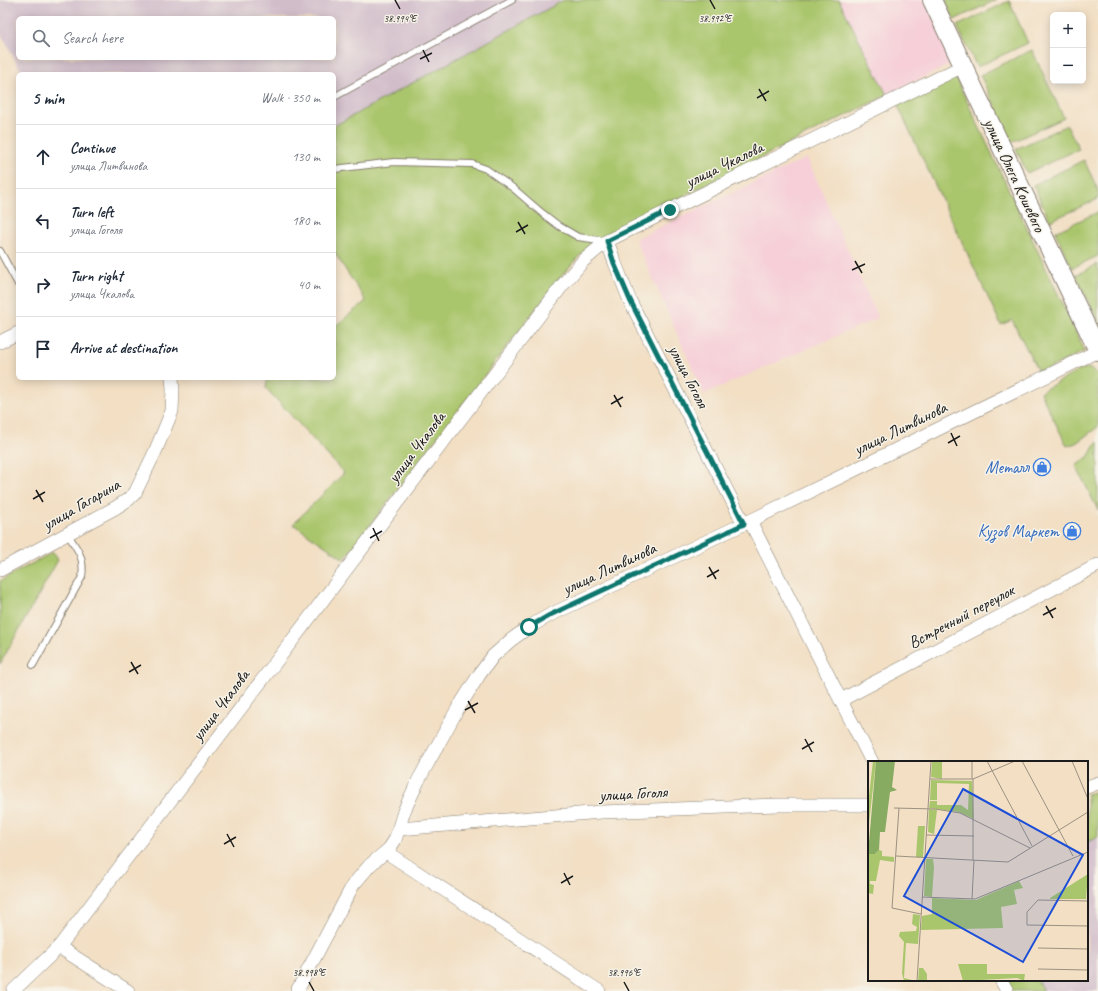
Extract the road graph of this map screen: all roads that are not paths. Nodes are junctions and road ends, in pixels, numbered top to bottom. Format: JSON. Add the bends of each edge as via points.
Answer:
{"nodes":[{"id":1,"x":512,"y":0,"type":"edge"},
{"id":2,"x":932,"y":0,"type":"edge"},
{"id":3,"x":963,"y":66,"type":"junction"},
{"id":4,"x":336,"y":95,"type":"edge"},
{"id":5,"x":336,"y":169,"type":"edge"},
{"id":6,"x":607,"y":241,"type":"junction"},
{"id":7,"x":0,"y":251,"type":"edge"},
{"id":8,"x":16,"y":280,"type":"edge"},
{"id":9,"x":16,"y":334,"type":"edge"},
{"id":10,"x":0,"y":342,"type":"edge"},
{"id":11,"x":1098,"y":351,"type":"edge"},
{"id":12,"x":172,"y":380,"type":"edge"},
{"id":13,"x":747,"y":523,"type":"junction"},
{"id":14,"x":67,"y":533,"type":"junction"},
{"id":15,"x":1098,"y":564,"type":"edge"},
{"id":16,"x":0,"y":570,"type":"edge"},
{"id":17,"x":33,"y":665,"type":"dead end"},
{"id":18,"x":841,"y":700,"type":"junction"},
{"id":19,"x":872,"y":761,"type":"edge"},
{"id":20,"x":1098,"y":783,"type":"edge"},
{"id":21,"x":1088,"y":787,"type":"edge"},
{"id":22,"x":868,"y":805,"type":"edge"},
{"id":23,"x":398,"y":829,"type":"junction"},
{"id":24,"x":386,"y":852,"type":"junction"},
{"id":25,"x":58,"y":947,"type":"junction"},
{"id":26,"x":1001,"y":981,"type":"edge"},
{"id":27,"x":13,"y":991,"type":"edge"},
{"id":28,"x":128,"y":991,"type":"edge"},
{"id":29,"x":297,"y":991,"type":"edge"},
{"id":30,"x":600,"y":991,"type":"edge"},
{"id":31,"x":1007,"y":991,"type":"edge"}],
"edges":[{"from":1,"to":4,"type":"lane"},
{"from":2,"to":3,"type":"main road","name":"улица Олега Кошевого"},
{"from":3,"to":6,"type":"street","name":"улица Чкалова"},
{"from":3,"to":11,"type":"main road","name":"улица Олега Кошевого"},
{"from":5,"to":6,"type":"lane","via":[[394,162],[472,164],[486,169],[542,213],[578,237]]},
{"from":6,"to":13,"type":"street","name":"улица Гоголя","via":[[630,300]]},
{"from":6,"to":25,"type":"street","name":"улица Чкалова","via":[[584,260],[560,287]]},
{"from":7,"to":8,"type":"lane"},
{"from":9,"to":10,"type":"street"},
{"from":11,"to":13,"type":"street","name":"улица Литвинова"},
{"from":12,"to":14,"type":"street","name":"улица Гагарина","via":[[172,411],[135,493],[115,508]]},
{"from":13,"to":18,"type":"street","name":"улица Гоголя"},
{"from":13,"to":23,"type":"street","name":"улица Литвинова","via":[[550,615],[499,650],[468,693],[442,736],[418,781]]},
{"from":14,"to":16,"type":"street","name":"улица Гагарина"},
{"from":14,"to":17,"type":"lane","via":[[82,558],[82,577]]},
{"from":15,"to":18,"type":"street","name":"Встречный переулок"},
{"from":18,"to":19,"type":"street","name":"улица Гоголя"},
{"from":20,"to":21,"type":"street"},
{"from":22,"to":23,"type":"street","name":"улица Гоголя","via":[[778,805],[602,812]]},
{"from":23,"to":24,"type":"street","name":"улица Литвинова","via":[[395,840]]},
{"from":24,"to":29,"type":"street","name":"улица Литвинова","via":[[370,865],[353,886]]},
{"from":24,"to":30,"type":"street"},
{"from":25,"to":27,"type":"street","name":"улица Чкалова"},
{"from":25,"to":28,"type":"street"},
{"from":26,"to":31,"type":"street"}]}
